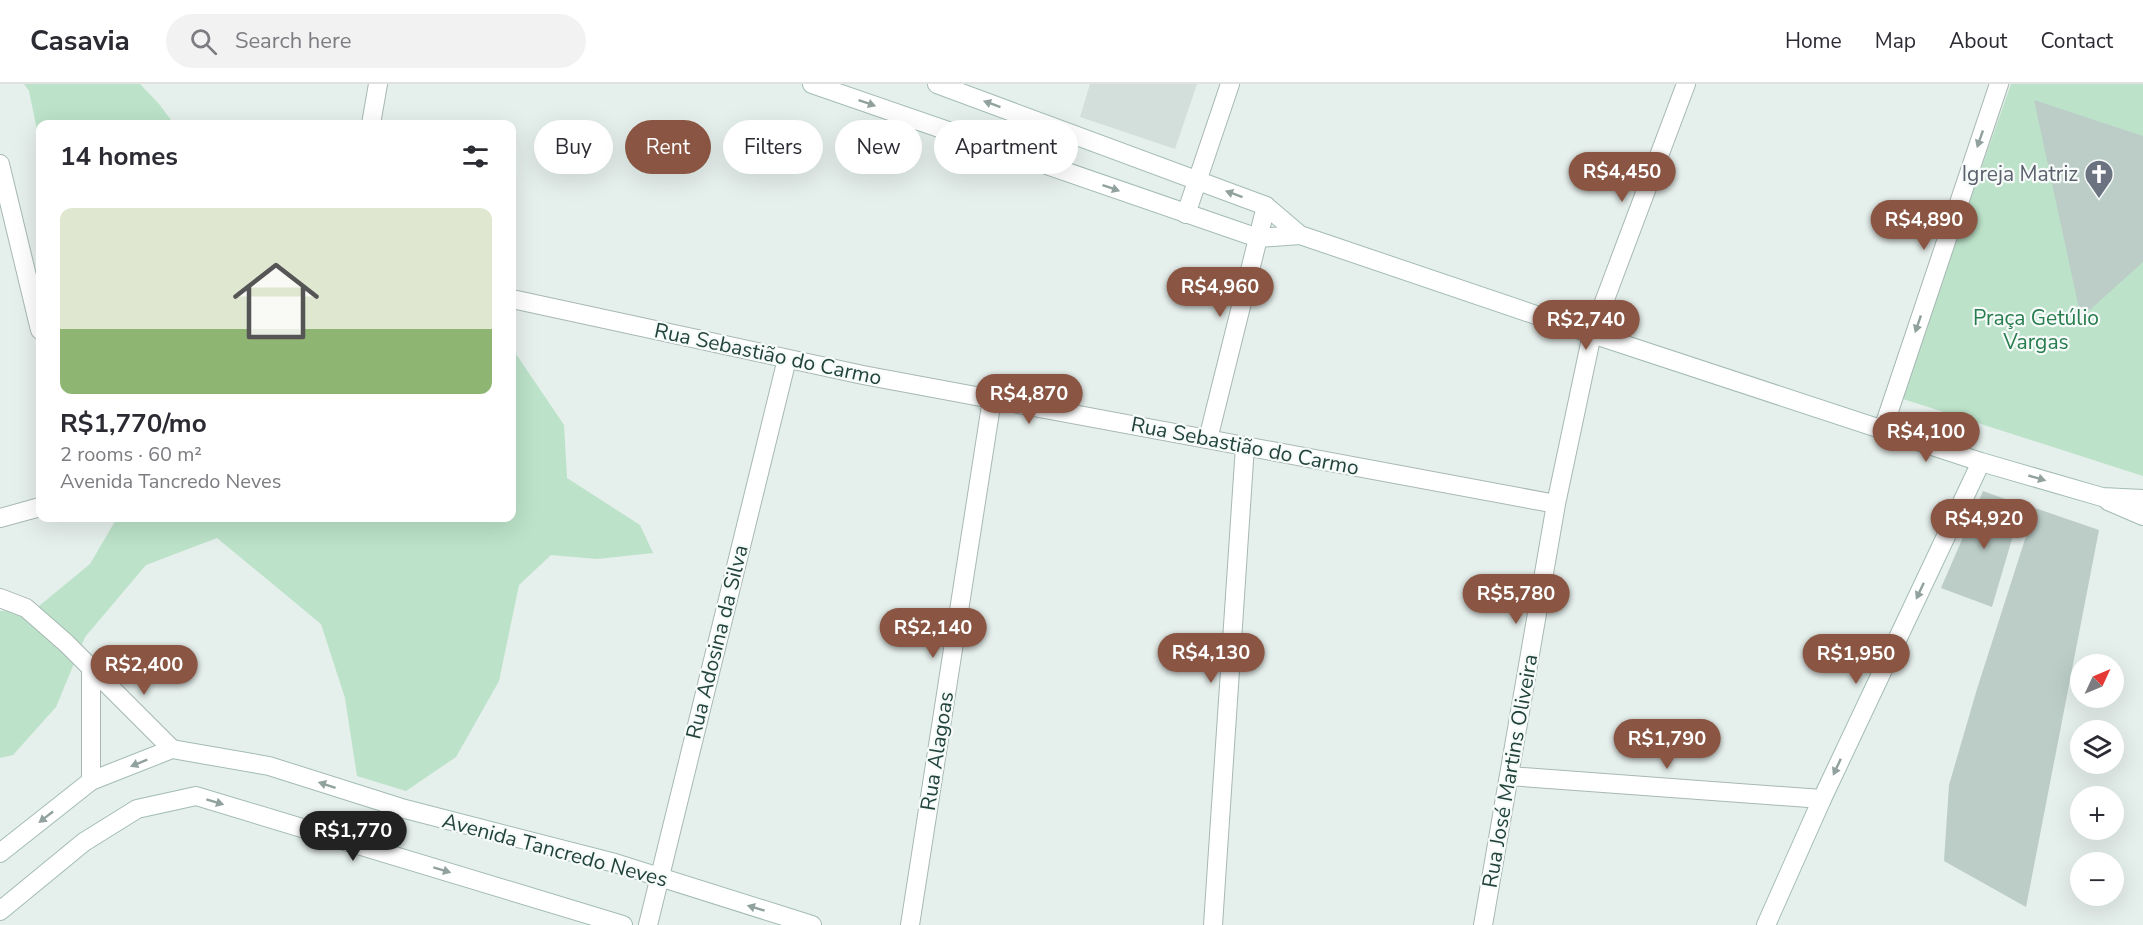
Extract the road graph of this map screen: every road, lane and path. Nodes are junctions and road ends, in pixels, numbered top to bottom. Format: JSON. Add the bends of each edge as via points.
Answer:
{"nodes":[{"id":1,"x":378,"y":84,"type":"edge"},
{"id":2,"x":812,"y":84,"type":"edge"},
{"id":3,"x":938,"y":84,"type":"edge"},
{"id":4,"x":1230,"y":84,"type":"edge"},
{"id":5,"x":1686,"y":84,"type":"edge"},
{"id":6,"x":1999,"y":84,"type":"edge"},
{"id":7,"x":372,"y":120,"type":"edge"},
{"id":8,"x":0,"y":164,"type":"edge"},
{"id":9,"x":1197,"y":180,"type":"junction"},
{"id":10,"x":1266,"y":206,"type":"junction"},
{"id":11,"x":1186,"y":214,"type":"junction"},
{"id":12,"x":1300,"y":235,"type":"junction"},
{"id":13,"x":1258,"y":238,"type":"junction"},
{"id":14,"x":516,"y":300,"type":"edge"},
{"id":15,"x":36,"y":313,"type":"edge"},
{"id":16,"x":1592,"y":334,"type":"junction"},
{"id":17,"x":787,"y":359,"type":"junction"},
{"id":18,"x":992,"y":399,"type":"junction"},
{"id":19,"x":1883,"y":429,"type":"junction"},
{"id":20,"x":1208,"y":439,"type":"junction"},
{"id":21,"x":1245,"y":446,"type":"junction"},
{"id":22,"x":1981,"y":462,"type":"junction"},
{"id":23,"x":2102,"y":497,"type":"junction"},
{"id":24,"x":2143,"y":499,"type":"edge"},
{"id":25,"x":1556,"y":504,"type":"junction"},
{"id":26,"x":36,"y":508,"type":"edge"},
{"id":27,"x":2143,"y":516,"type":"edge"},
{"id":28,"x":0,"y":519,"type":"edge"},
{"id":29,"x":0,"y":598,"type":"edge"},
{"id":30,"x":91,"y":668,"type":"junction"},
{"id":31,"x":172,"y":749,"type":"junction"},
{"id":32,"x":1509,"y":776,"type":"junction"},
{"id":33,"x":91,"y":781,"type":"junction"},
{"id":34,"x":1822,"y":799,"type":"junction"},
{"id":35,"x":0,"y":853,"type":"edge"},
{"id":36,"x":658,"y":878,"type":"junction"},
{"id":37,"x":0,"y":911,"type":"edge"},
{"id":38,"x":623,"y":925,"type":"edge"},
{"id":39,"x":648,"y":925,"type":"edge"},
{"id":40,"x":812,"y":925,"type":"edge"},
{"id":41,"x":910,"y":925,"type":"edge"},
{"id":42,"x":1213,"y":925,"type":"edge"},
{"id":43,"x":1483,"y":925,"type":"edge"},
{"id":44,"x":1766,"y":925,"type":"edge"}],
"edges":[{"from":1,"to":7,"type":"street"},
{"from":2,"to":11,"type":"street","one_way":true},
{"from":9,"to":3,"type":"street","one_way":true},
{"from":4,"to":9,"type":"street"},
{"from":5,"to":16,"type":"street","name":"Rua José Martins Oliveira"},
{"from":6,"to":19,"type":"street","one_way":true},
{"from":8,"to":15,"type":"street"},
{"from":10,"to":9,"type":"street","one_way":true},
{"from":9,"to":11,"type":"street"},
{"from":10,"to":12,"type":"street"},
{"from":10,"to":13,"type":"street"},
{"from":11,"to":13,"type":"street"},
{"from":12,"to":13,"type":"street"},
{"from":12,"to":16,"type":"street"},
{"from":13,"to":20,"type":"street"},
{"from":14,"to":17,"type":"street","name":"Rua Sebastião do Carmo"},
{"from":16,"to":19,"type":"street"},
{"from":16,"to":25,"type":"street","name":"Rua José Martins Oliveira"},
{"from":17,"to":18,"type":"street","name":"Rua Sebastião do Carmo"},
{"from":17,"to":36,"type":"street","name":"Rua Adosina da Silva"},
{"from":18,"to":20,"type":"street","name":"Rua Sebastião do Carmo"},
{"from":18,"to":41,"type":"street","name":"Rua Alagoas"},
{"from":19,"to":22,"type":"street"},
{"from":20,"to":21,"type":"street","name":"Rua Sebastião do Carmo"},
{"from":21,"to":25,"type":"street","name":"Rua Sebastião do Carmo"},
{"from":21,"to":42,"type":"street"},
{"from":22,"to":23,"type":"street","one_way":true},
{"from":22,"to":34,"type":"street","one_way":true},
{"from":23,"to":24,"type":"street"},
{"from":23,"to":27,"type":"street"},
{"from":25,"to":32,"type":"street","name":"Rua José Martins Oliveira"},
{"from":26,"to":28,"type":"street"},
{"from":29,"to":30,"type":"street","via":[[26,608]]},
{"from":30,"to":31,"type":"street"},
{"from":30,"to":33,"type":"street"},
{"from":31,"to":33,"type":"street","one_way":true},
{"from":36,"to":31,"type":"street","name":"Avenida Tancredo Neves","one_way":true,"via":[[615,863],[405,809],[269,766]]},
{"from":32,"to":34,"type":"street"},
{"from":32,"to":43,"type":"street","name":"Rua José Martins Oliveira"},
{"from":33,"to":35,"type":"street","one_way":true},
{"from":34,"to":44,"type":"street"},
{"from":36,"to":39,"type":"street","name":"Rua Adosina da Silva"},
{"from":40,"to":36,"type":"street","name":"Avenida Tancredo Neves","one_way":true},
{"from":37,"to":38,"type":"street","one_way":true,"via":[[84,842],[137,809],[196,796]]}]}
